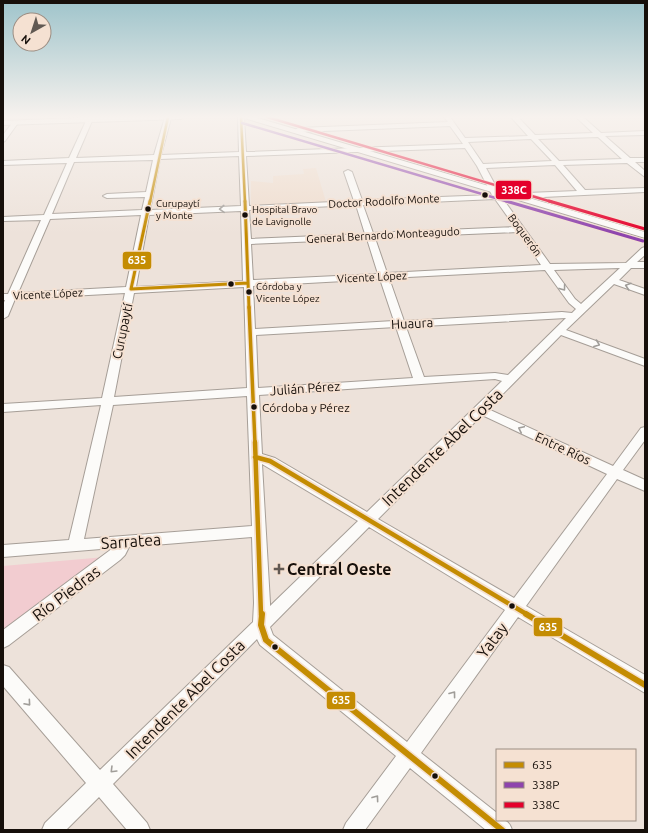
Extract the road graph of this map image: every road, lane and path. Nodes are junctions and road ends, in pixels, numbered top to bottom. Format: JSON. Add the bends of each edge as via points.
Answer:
{"nodes":[{"id":1,"x":73,"y":156,"type":"edge"},
{"id":2,"x":189,"y":156,"type":"edge"},
{"id":3,"x":242,"y":156,"type":"edge"},
{"id":4,"x":373,"y":156,"type":"edge"},
{"id":5,"x":384,"y":156,"type":"edge"},
{"id":6,"x":474,"y":156,"type":"edge"},
{"id":7,"x":550,"y":156,"type":"edge"},
{"id":8,"x":623,"y":156,"type":"edge"},
{"id":9,"x":157,"y":157,"type":"junction"},
{"id":10,"x":71,"y":160,"type":"junction"},
{"id":11,"x":628,"y":160,"type":"junction"},
{"id":12,"x":645,"y":160,"type":"edge"},
{"id":13,"x":3,"y":163,"type":"edge"},
{"id":14,"x":558,"y":164,"type":"junction"},
{"id":15,"x":481,"y":166,"type":"junction"},
{"id":16,"x":348,"y":172,"type":"dead end"},
{"id":17,"x":645,"y":175,"type":"edge"},
{"id":18,"x":116,"y":189,"type":"dead end"},
{"id":19,"x":645,"y":190,"type":"edge"},
{"id":20,"x":151,"y":191,"type":"junction"},
{"id":21,"x":495,"y":191,"type":"junction"},
{"id":22,"x":583,"y":193,"type":"junction"},
{"id":23,"x":523,"y":195,"type":"junction"},
{"id":24,"x":107,"y":196,"type":"dead end"},
{"id":25,"x":511,"y":196,"type":"junction"},
{"id":26,"x":359,"y":203,"type":"junction"},
{"id":27,"x":244,"y":208,"type":"junction"},
{"id":28,"x":147,"y":213,"type":"junction"},
{"id":29,"x":47,"y":217,"type":"junction"},
{"id":30,"x":3,"y":219,"type":"edge"},
{"id":31,"x":520,"y":228,"type":"junction"},
{"id":32,"x":645,"y":230,"type":"edge"},
{"id":33,"x":645,"y":235,"type":"edge"},
{"id":34,"x":371,"y":236,"type":"junction"},
{"id":35,"x":246,"y":242,"type":"junction"},
{"id":36,"x":645,"y":250,"type":"edge"},
{"id":37,"x":645,"y":264,"type":"edge"},
{"id":38,"x":629,"y":265,"type":"junction"},
{"id":39,"x":547,"y":266,"type":"junction"},
{"id":40,"x":384,"y":276,"type":"junction"},
{"id":41,"x":611,"y":280,"type":"junction"},
{"id":42,"x":248,"y":283,"type":"junction"},
{"id":43,"x":131,"y":289,"type":"junction"},
{"id":44,"x":645,"y":292,"type":"edge"},
{"id":45,"x":7,"y":296,"type":"edge"},
{"id":46,"x":578,"y":313,"type":"junction"},
{"id":47,"x":3,"y":316,"type":"edge"},
{"id":48,"x":399,"y":324,"type":"junction"},
{"id":49,"x":560,"y":331,"type":"junction"},
{"id":50,"x":250,"y":332,"type":"junction"},
{"id":51,"x":645,"y":363,"type":"edge"},
{"id":52,"x":511,"y":379,"type":"junction"},
{"id":53,"x":420,"y":381,"type":"junction"},
{"id":54,"x":252,"y":392,"type":"junction"},
{"id":55,"x":107,"y":401,"type":"junction"},
{"id":56,"x":3,"y":408,"type":"edge"},
{"id":57,"x":480,"y":410,"type":"junction"},
{"id":58,"x":645,"y":431,"type":"edge"},
{"id":59,"x":255,"y":457,"type":"junction"},
{"id":60,"x":616,"y":473,"type":"junction"},
{"id":61,"x":645,"y":486,"type":"edge"},
{"id":62,"x":367,"y":520,"type":"junction"},
{"id":63,"x":258,"y":531,"type":"junction"},
{"id":64,"x":123,"y":542,"type":"junction"},
{"id":65,"x":75,"y":545,"type":"junction"},
{"id":66,"x":3,"y":551,"type":"edge"},
{"id":67,"x":516,"y":609,"type":"junction"},
{"id":68,"x":261,"y":625,"type":"junction"},
{"id":69,"x":3,"y":640,"type":"edge"},
{"id":70,"x":3,"y":673,"type":"edge"},
{"id":71,"x":645,"y":685,"type":"edge"},
{"id":72,"x":408,"y":754,"type":"junction"},
{"id":73,"x":99,"y":784,"type":"junction"},
{"id":74,"x":52,"y":830,"type":"edge"},
{"id":75,"x":140,"y":830,"type":"edge"},
{"id":76,"x":353,"y":830,"type":"edge"},
{"id":77,"x":502,"y":830,"type":"edge"}],
"edges":[{"from":1,"to":10,"type":"street"},
{"from":2,"to":9,"type":"street"},
{"from":3,"to":27,"type":"street"},
{"from":4,"to":21,"type":"main road"},
{"from":5,"to":21,"type":"main road"},
{"from":6,"to":15,"type":"street","name":"Boquerón"},
{"from":7,"to":14,"type":"street"},
{"from":8,"to":11,"type":"street"},
{"from":9,"to":10,"type":"street"},
{"from":9,"to":20,"type":"street","name":"Curupaytí"},
{"from":10,"to":13,"type":"street"},
{"from":10,"to":29,"type":"street"},
{"from":11,"to":12,"type":"street"},
{"from":11,"to":14,"type":"street"},
{"from":11,"to":17,"type":"street"},
{"from":14,"to":15,"type":"street"},
{"from":14,"to":22,"type":"street"},
{"from":15,"to":21,"type":"street","name":"Boquerón"},
{"from":16,"to":26,"type":"street"},
{"from":18,"to":20,"type":"street"},
{"from":19,"to":22,"type":"street"},
{"from":20,"to":24,"type":"street"},
{"from":20,"to":28,"type":"street","name":"Curupaytí"},
{"from":21,"to":23,"type":"main road"},
{"from":21,"to":25,"type":"main road"},
{"from":21,"to":26,"type":"street","name":"Doctor Rodolfo Monte"},
{"from":21,"to":31,"type":"street","name":"Boquerón"},
{"from":22,"to":23,"type":"street"},
{"from":23,"to":25,"type":"street"},
{"from":23,"to":32,"type":"main road"},
{"from":25,"to":33,"type":"main road"},
{"from":26,"to":27,"type":"street","name":"Doctor Rodolfo Monte"},
{"from":26,"to":34,"type":"street"},
{"from":27,"to":28,"type":"street","name":"Doctor Rodolfo Monte","one_way":true},
{"from":27,"to":35,"type":"street"},
{"from":28,"to":29,"type":"street","name":"Doctor Rodolfo Monte"},
{"from":28,"to":43,"type":"street","name":"Curupaytí"},
{"from":29,"to":30,"type":"street","name":"Doctor Rodolfo Monte"},
{"from":29,"to":45,"type":"street"},
{"from":31,"to":34,"type":"street","name":"General Bernardo Monteagudo"},
{"from":31,"to":39,"type":"street","name":"Boquerón"},
{"from":34,"to":35,"type":"street","name":"General Bernardo Monteagudo"},
{"from":34,"to":40,"type":"street"},
{"from":35,"to":42,"type":"street"},
{"from":36,"to":38,"type":"street","name":"Intendente Abel Costa"},
{"from":37,"to":38,"type":"street","name":"Vicente López"},
{"from":38,"to":39,"type":"street","name":"Vicente López"},
{"from":38,"to":41,"type":"street","name":"Intendente Abel Costa"},
{"from":39,"to":40,"type":"street","name":"Vicente López"},
{"from":39,"to":46,"type":"street","name":"Boquerón","one_way":true},
{"from":40,"to":42,"type":"street","name":"Vicente López"},
{"from":40,"to":48,"type":"street"},
{"from":44,"to":41,"type":"street","one_way":true},
{"from":41,"to":46,"type":"street","name":"Intendente Abel Costa"},
{"from":42,"to":43,"type":"street","name":"Vicente López"},
{"from":42,"to":50,"type":"street"},
{"from":43,"to":45,"type":"street","name":"Vicente López"},
{"from":43,"to":55,"type":"street","name":"Curupaytí"},
{"from":45,"to":47,"type":"street"},
{"from":46,"to":48,"type":"street","name":"Huaura"},
{"from":46,"to":49,"type":"street","name":"Intendente Abel Costa"},
{"from":48,"to":50,"type":"street","name":"Huaura"},
{"from":48,"to":53,"type":"street"},
{"from":49,"to":51,"type":"street","one_way":true},
{"from":49,"to":52,"type":"street","name":"Intendente Abel Costa"},
{"from":50,"to":54,"type":"street"},
{"from":52,"to":53,"type":"street","name":"Julián Pérez","via":[[495,376]]},
{"from":52,"to":57,"type":"street","name":"Intendente Abel Costa"},
{"from":53,"to":54,"type":"street","name":"Julián Pérez"},
{"from":54,"to":55,"type":"street","name":"Julián Pérez"},
{"from":54,"to":59,"type":"street"},
{"from":55,"to":56,"type":"street","name":"Julián Pérez"},
{"from":55,"to":65,"type":"street","name":"Curupaytí"},
{"from":60,"to":57,"type":"street","name":"Entre Ríos","one_way":true},
{"from":57,"to":62,"type":"street","name":"Intendente Abel Costa"},
{"from":58,"to":60,"type":"street","name":"Yatay"},
{"from":59,"to":62,"type":"street","via":[[270,461]]},
{"from":59,"to":63,"type":"street"},
{"from":60,"to":61,"type":"street","name":"Entre Ríos"},
{"from":60,"to":67,"type":"street","name":"Yatay"},
{"from":62,"to":67,"type":"street"},
{"from":62,"to":68,"type":"street","name":"Intendente Abel Costa"},
{"from":63,"to":64,"type":"street","name":"Sarratea"},
{"from":63,"to":68,"type":"street"},
{"from":64,"to":65,"type":"street","name":"Sarratea"},
{"from":64,"to":69,"type":"street","name":"Río Piedras","via":[[115,556]]},
{"from":65,"to":66,"type":"street","name":"Sarratea"},
{"from":67,"to":71,"type":"street"},
{"from":72,"to":67,"type":"street","name":"Yatay","one_way":true},
{"from":68,"to":72,"type":"street","via":[[266,640]]},
{"from":68,"to":73,"type":"street","name":"Intendente Abel Costa","one_way":true},
{"from":70,"to":73,"type":"street","one_way":true},
{"from":76,"to":72,"type":"street","name":"Yatay","one_way":true},
{"from":72,"to":77,"type":"street"},
{"from":73,"to":74,"type":"street","name":"Intendente Abel Costa"},
{"from":73,"to":75,"type":"street"}]}
